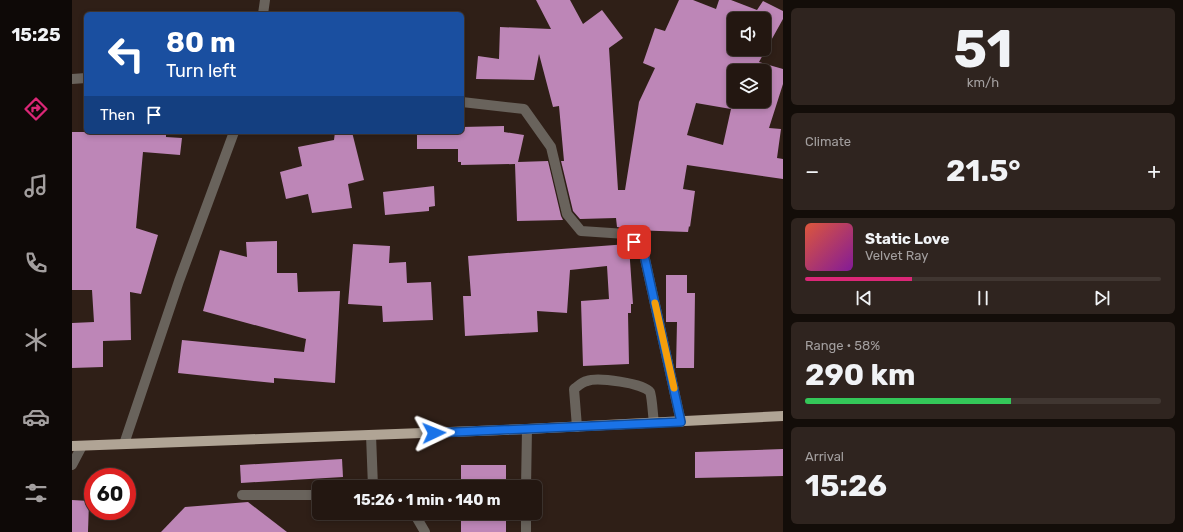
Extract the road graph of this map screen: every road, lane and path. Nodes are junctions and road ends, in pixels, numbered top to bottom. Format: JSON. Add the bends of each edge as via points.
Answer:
{"nodes":[{"id":1,"x":264,"y":0,"type":"edge"},
{"id":2,"x":263,"y":12,"type":"edge"},
{"id":3,"x":84,"y":78,"type":"edge"},
{"id":4,"x":72,"y":79,"type":"edge"},
{"id":5,"x":464,"y":102,"type":"edge"},
{"id":6,"x":233,"y":134,"type":"edge"},
{"id":7,"x":783,"y":416,"type":"edge"},
{"id":8,"x":681,"y":422,"type":"junction"},
{"id":9,"x":654,"y":423,"type":"junction"},
{"id":10,"x":577,"y":426,"type":"junction"},
{"id":11,"x":527,"y":429,"type":"junction"},
{"id":12,"x":371,"y":435,"type":"junction"},
{"id":13,"x":124,"y":444,"type":"junction"},
{"id":14,"x":77,"y":446,"type":"edge"},
{"id":15,"x":72,"y":465,"type":"edge"},
{"id":16,"x":373,"y":480,"type":"edge"},
{"id":17,"x":526,"y":480,"type":"edge"},
{"id":18,"x":242,"y":495,"type":"dead end"},
{"id":19,"x":312,"y":495,"type":"edge"},
{"id":20,"x":418,"y":520,"type":"edge"},
{"id":21,"x":526,"y":520,"type":"edge"},
{"id":22,"x":425,"y":532,"type":"edge"},
{"id":23,"x":526,"y":532,"type":"edge"}],
"edges":[{"from":1,"to":2,"type":"street"},
{"from":3,"to":4,"type":"street"},
{"from":5,"to":8,"type":"street","via":[[524,109],[551,147],[567,214],[581,231],[626,234],[643,250]]},
{"from":6,"to":13,"type":"street","via":[[179,281]]},
{"from":7,"to":8,"type":"main road"},
{"from":8,"to":9,"type":"main road"},
{"from":9,"to":10,"type":"main road"},
{"from":9,"to":10,"type":"street","via":[[650,393],[646,388],[628,383],[588,380],[574,389]]},
{"from":10,"to":11,"type":"main road"},
{"from":11,"to":12,"type":"main road"},
{"from":11,"to":17,"type":"street"},
{"from":12,"to":13,"type":"main road"},
{"from":12,"to":16,"type":"street"},
{"from":13,"to":14,"type":"main road"},
{"from":14,"to":15,"type":"street"},
{"from":18,"to":19,"type":"street"},
{"from":20,"to":22,"type":"street"},
{"from":21,"to":23,"type":"street"}]}
